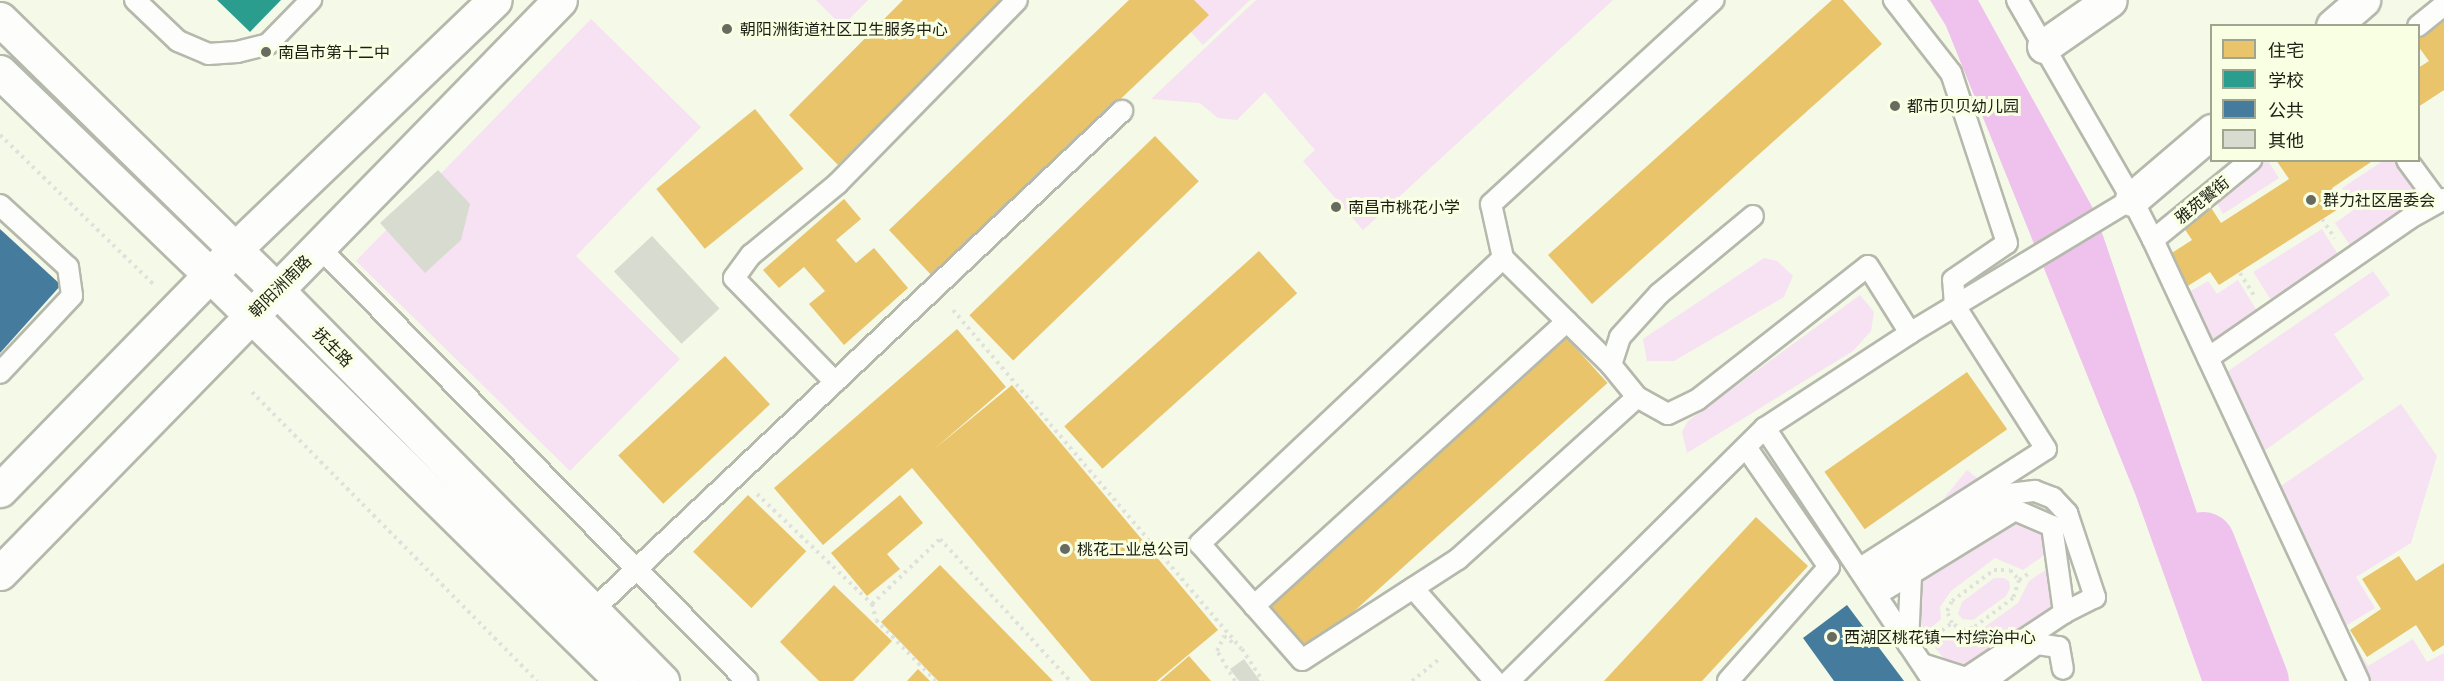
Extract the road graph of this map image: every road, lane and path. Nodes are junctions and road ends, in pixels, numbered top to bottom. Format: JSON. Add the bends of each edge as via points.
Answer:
{"nodes":[{"id":1,"x":135,"y":0,"type":"edge"},
{"id":2,"x":311,"y":0,"type":"edge"},
{"id":3,"x":495,"y":0,"type":"edge"},
{"id":4,"x":560,"y":0,"type":"edge"},
{"id":5,"x":1017,"y":0,"type":"edge"},
{"id":6,"x":1714,"y":0,"type":"edge"},
{"id":7,"x":1894,"y":0,"type":"edge"},
{"id":8,"x":2017,"y":0,"type":"edge"},
{"id":9,"x":2110,"y":0,"type":"edge"},
{"id":10,"x":2362,"y":0,"type":"edge"},
{"id":11,"x":2444,"y":5,"type":"edge"},
{"id":12,"x":0,"y":19,"type":"edge"},
{"id":13,"x":2335,"y":24,"type":"edge"},
{"id":14,"x":2420,"y":24,"type":"edge"},
{"id":15,"x":2044,"y":46,"type":"junction"},
{"id":16,"x":0,"y":72,"type":"edge"},
{"id":17,"x":1122,"y":111,"type":"dead end"},
{"id":18,"x":2210,"y":132,"type":"edge"},
{"id":19,"x":0,"y":135,"type":"edge"},
{"id":20,"x":2249,"y":162,"type":"edge"},
{"id":21,"x":2409,"y":162,"type":"edge"},
{"id":22,"x":2132,"y":199,"type":"junction"},
{"id":23,"x":2441,"y":201,"type":"edge"},
{"id":24,"x":0,"y":205,"type":"edge"},
{"id":25,"x":1753,"y":216,"type":"dead end"},
{"id":26,"x":2152,"y":240,"type":"junction"},
{"id":27,"x":319,"y":247,"type":"junction"},
{"id":28,"x":234,"y":250,"type":"junction"},
{"id":29,"x":1503,"y":258,"type":"junction"},
{"id":30,"x":210,"y":275,"type":"junction"},
{"id":31,"x":935,"y":288,"type":"junction"},
{"id":32,"x":277,"y":290,"type":"junction"},
{"id":33,"x":1963,"y":302,"type":"junction"},
{"id":34,"x":177,"y":308,"type":"junction"},
{"id":35,"x":251,"y":315,"type":"junction"},
{"id":36,"x":1567,"y":321,"type":"junction"},
{"id":37,"x":1910,"y":333,"type":"junction"},
{"id":38,"x":2208,"y":358,"type":"junction"},
{"id":39,"x":1611,"y":365,"type":"junction"},
{"id":40,"x":0,"y":373,"type":"edge"},
{"id":41,"x":835,"y":382,"type":"junction"},
{"id":42,"x":252,"y":392,"type":"dead end"},
{"id":43,"x":1637,"y":397,"type":"junction"},
{"id":44,"x":1765,"y":428,"type":"junction"},
{"id":45,"x":1746,"y":447,"type":"junction"},
{"id":46,"x":737,"y":474,"type":"junction"},
{"id":47,"x":0,"y":489,"type":"edge"},
{"id":48,"x":636,"y":569,"type":"junction"},
{"id":49,"x":0,"y":573,"type":"edge"},
{"id":50,"x":1911,"y":574,"type":"junction"},
{"id":51,"x":1868,"y":583,"type":"junction"},
{"id":52,"x":1413,"y":588,"type":"junction"},
{"id":53,"x":872,"y":604,"type":"junction"},
{"id":54,"x":1254,"y":606,"type":"junction"},
{"id":55,"x":592,"y":611,"type":"junction"},
{"id":56,"x":2064,"y":613,"type":"junction"},
{"id":57,"x":1952,"y":623,"type":"junction"},
{"id":58,"x":1242,"y":649,"type":"junction"},
{"id":59,"x":1915,"y":653,"type":"junction"},
{"id":60,"x":1444,"y":656,"type":"dead end"},
{"id":61,"x":2063,"y":669,"type":"dead end"},
{"id":62,"x":1964,"y":679,"type":"edge"},
{"id":63,"x":1987,"y":679,"type":"edge"},
{"id":64,"x":537,"y":681,"type":"edge"},
{"id":65,"x":621,"y":681,"type":"edge"},
{"id":66,"x":662,"y":681,"type":"edge"},
{"id":67,"x":747,"y":681,"type":"edge"},
{"id":68,"x":936,"y":681,"type":"edge"},
{"id":69,"x":1070,"y":681,"type":"edge"},
{"id":70,"x":1235,"y":681,"type":"edge"},
{"id":71,"x":1263,"y":681,"type":"edge"},
{"id":72,"x":1412,"y":681,"type":"edge"},
{"id":73,"x":1494,"y":681,"type":"edge"},
{"id":74,"x":1509,"y":681,"type":"edge"},
{"id":75,"x":1728,"y":681,"type":"edge"},
{"id":76,"x":1933,"y":681,"type":"edge"},
{"id":77,"x":2359,"y":681,"type":"edge"}],
"edges":[{"from":1,"to":2,"type":"lane","via":[[178,41],[208,54],[268,44]]},
{"from":3,"to":28,"type":"main road"},
{"from":4,"to":27,"type":"main road","name":"朝阳洲南路"},
{"from":5,"to":41,"type":"lane","via":[[837,184],[751,255],[734,278]]},
{"from":6,"to":29,"type":"lane","via":[[1491,204]]},
{"from":7,"to":33,"type":"lane","via":[[1951,73],[2007,243],[1953,280]]},
{"from":8,"to":15,"type":"lane"},
{"from":9,"to":15,"type":"main road"},
{"from":10,"to":13,"type":"main road"},
{"from":11,"to":14,"type":"lane"},
{"from":12,"to":28,"type":"main road","name":"抚生路"},
{"from":15,"to":22,"type":"lane"},
{"from":16,"to":30,"type":"main road"},
{"from":17,"to":31,"type":"lane"},
{"from":18,"to":22,"type":"main road"},
{"from":19,"to":34,"type":"path"},
{"from":20,"to":26,"type":"lane","name":"雅苑饕街"},
{"from":21,"to":23,"type":"lane"},
{"from":22,"to":26,"type":"lane"},
{"from":22,"to":33,"type":"lane"},
{"from":23,"to":38,"type":"lane","via":[[2410,218]]},
{"from":24,"to":40,"type":"lane","via":[[68,267],[72,296]]},
{"from":25,"to":39,"type":"lane","via":[[1659,294],[1620,337]]},
{"from":26,"to":38,"type":"lane"},
{"from":27,"to":32,"type":"main road","name":"朝阳洲南路"},
{"from":27,"to":48,"type":"lane"},
{"from":28,"to":30,"type":"main road"},
{"from":28,"to":32,"type":"main road","name":"抚生路"},
{"from":29,"to":36,"type":"lane"},
{"from":29,"to":54,"type":"lane","via":[[1200,544]]},
{"from":30,"to":34,"type":"main road"},
{"from":30,"to":35,"type":"main road"},
{"from":31,"to":41,"type":"lane"},
{"from":31,"to":58,"type":"path"},
{"from":32,"to":35,"type":"main road","name":"朝阳洲南路"},
{"from":32,"to":55,"type":"main road","name":"抚生路"},
{"from":33,"to":37,"type":"lane"},
{"from":33,"to":51,"type":"lane","via":[[2046,449]]},
{"from":34,"to":47,"type":"main road"},
{"from":35,"to":49,"type":"main road","name":"朝阳洲南路"},
{"from":35,"to":65,"type":"main road"},
{"from":36,"to":39,"type":"lane"},
{"from":36,"to":54,"type":"lane"},
{"from":37,"to":43,"type":"lane","via":[[1868,266],[1697,400],[1668,414]]},
{"from":37,"to":44,"type":"lane"},
{"from":38,"to":77,"type":"lane"},
{"from":39,"to":43,"type":"lane"},
{"from":41,"to":46,"type":"lane"},
{"from":42,"to":64,"type":"path"},
{"from":43,"to":52,"type":"lane","via":[[1458,559]]},
{"from":44,"to":45,"type":"lane"},
{"from":44,"to":51,"type":"lane"},
{"from":45,"to":74,"type":"lane"},
{"from":45,"to":75,"type":"lane","via":[[1829,567]]},
{"from":46,"to":48,"type":"lane"},
{"from":46,"to":53,"type":"path"},
{"from":48,"to":55,"type":"lane"},
{"from":48,"to":67,"type":"lane"},
{"from":50,"to":51,"type":"lane"},
{"from":50,"to":56,"type":"lane","via":[[2016,510],[2052,526]]},
{"from":50,"to":59,"type":"lane"},
{"from":51,"to":56,"type":"lane","via":[[1988,504],[2009,494],[2035,491],[2053,498],[2067,513],[2095,597]]},
{"from":51,"to":59,"type":"lane"},
{"from":52,"to":54,"type":"lane","via":[[1302,660]]},
{"from":52,"to":73,"type":"lane"},
{"from":53,"to":68,"type":"path","via":[[876,620]]},
{"from":53,"to":69,"type":"path","via":[[940,539]]},
{"from":55,"to":66,"type":"main road","name":"抚生路"},
{"from":56,"to":62,"type":"lane"},
{"from":57,"to":57,"type":"path","via":[[1947,611],[1952,601],[1994,570],[2010,570],[2019,580],[2013,598],[1973,628],[1963,630]]},
{"from":57,"to":59,"type":"path"},
{"from":58,"to":70,"type":"path","via":[[1224,636],[1217,651]]},
{"from":58,"to":71,"type":"path"},
{"from":59,"to":62,"type":"lane"},
{"from":59,"to":76,"type":"lane"},
{"from":60,"to":72,"type":"path"},
{"from":61,"to":63,"type":"lane","via":[[2059,647],[2037,644]]},
{"from":62,"to":63,"type":"lane"}]}
